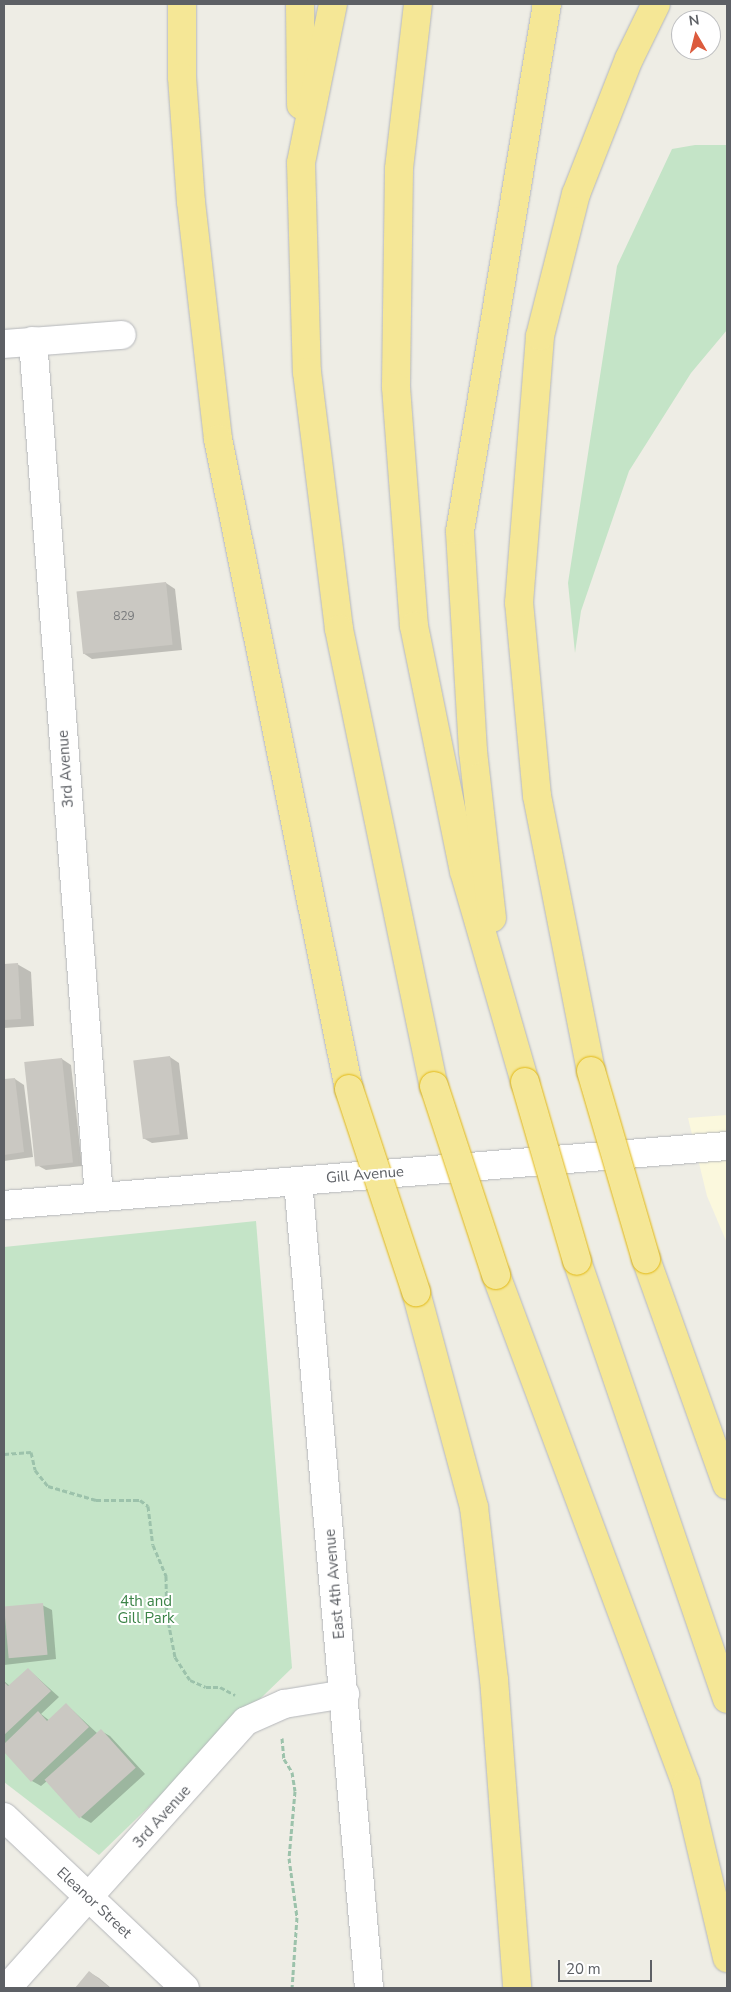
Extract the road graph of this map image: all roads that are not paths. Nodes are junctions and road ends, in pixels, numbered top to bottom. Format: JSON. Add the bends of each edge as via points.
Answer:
{"nodes":[{"id":1,"x":182,"y":4,"type":"edge"},
{"id":2,"x":300,"y":4,"type":"edge"},
{"id":3,"x":333,"y":4,"type":"edge"},
{"id":4,"x":418,"y":4,"type":"edge"},
{"id":5,"x":546,"y":4,"type":"edge"},
{"id":6,"x":656,"y":4,"type":"edge"},
{"id":7,"x":301,"y":163,"type":"junction"},
{"id":8,"x":122,"y":335,"type":"dead end"},
{"id":9,"x":33,"y":341,"type":"junction"},
{"id":10,"x":4,"y":344,"type":"edge"},
{"id":11,"x":500,"y":989,"type":"junction"},
{"id":12,"x":727,"y":1146,"type":"edge"},
{"id":13,"x":298,"y":1181,"type":"junction"},
{"id":14,"x":100,"y":1196,"type":"junction"},
{"id":15,"x":4,"y":1205,"type":"edge"},
{"id":16,"x":727,"y":1485,"type":"edge"},
{"id":17,"x":345,"y":1694,"type":"junction"},
{"id":18,"x":727,"y":1699,"type":"edge"},
{"id":19,"x":4,"y":1817,"type":"edge"},
{"id":20,"x":89,"y":1899,"type":"junction"},
{"id":21,"x":727,"y":1958,"type":"edge"},
{"id":22,"x":7,"y":1988,"type":"edge"},
{"id":23,"x":186,"y":1988,"type":"edge"},
{"id":24,"x":369,"y":1988,"type":"edge"},
{"id":25,"x":516,"y":1988,"type":"edge"}],
"edges":[{"from":1,"to":25,"type":"highway","bridge":true,"via":[[182,77],[191,202],[218,439],[349,1089],[416,1292],[474,1507],[494,1679]]},
{"from":2,"to":7,"type":"highway"},
{"from":3,"to":7,"type":"highway"},
{"from":4,"to":11,"type":"highway","via":[[399,169],[396,377],[414,626],[464,871]]},
{"from":5,"to":11,"type":"highway","via":[[460,531],[472,752]]},
{"from":6,"to":16,"type":"highway","bridge":true,"via":[[629,59],[576,194],[540,336],[519,604],[537,796],[591,1071],[646,1259]]},
{"from":7,"to":21,"type":"highway","bridge":true,"via":[[307,372],[339,629],[434,1086],[496,1275],[686,1784]]},
{"from":8,"to":9,"type":"street"},
{"from":9,"to":10,"type":"street"},
{"from":9,"to":14,"type":"street","name":"3rd Avenue"},
{"from":11,"to":18,"type":"highway","bridge":true,"via":[[577,1261]]},
{"from":12,"to":13,"type":"street","name":"Gill Avenue"},
{"from":13,"to":14,"type":"street","name":"Gill Avenue"},
{"from":13,"to":17,"type":"street","name":"East 4th Avenue"},
{"from":14,"to":15,"type":"street","name":"Gill Avenue"},
{"from":17,"to":20,"type":"street","name":"3rd Avenue","via":[[284,1704],[246,1722]]},
{"from":17,"to":24,"type":"street","name":"East 4th Avenue"},
{"from":19,"to":20,"type":"street","name":"Eleanor Street"},
{"from":20,"to":22,"type":"street","name":"3rd Avenue"},
{"from":20,"to":23,"type":"street","name":"Eleanor Street"}]}
